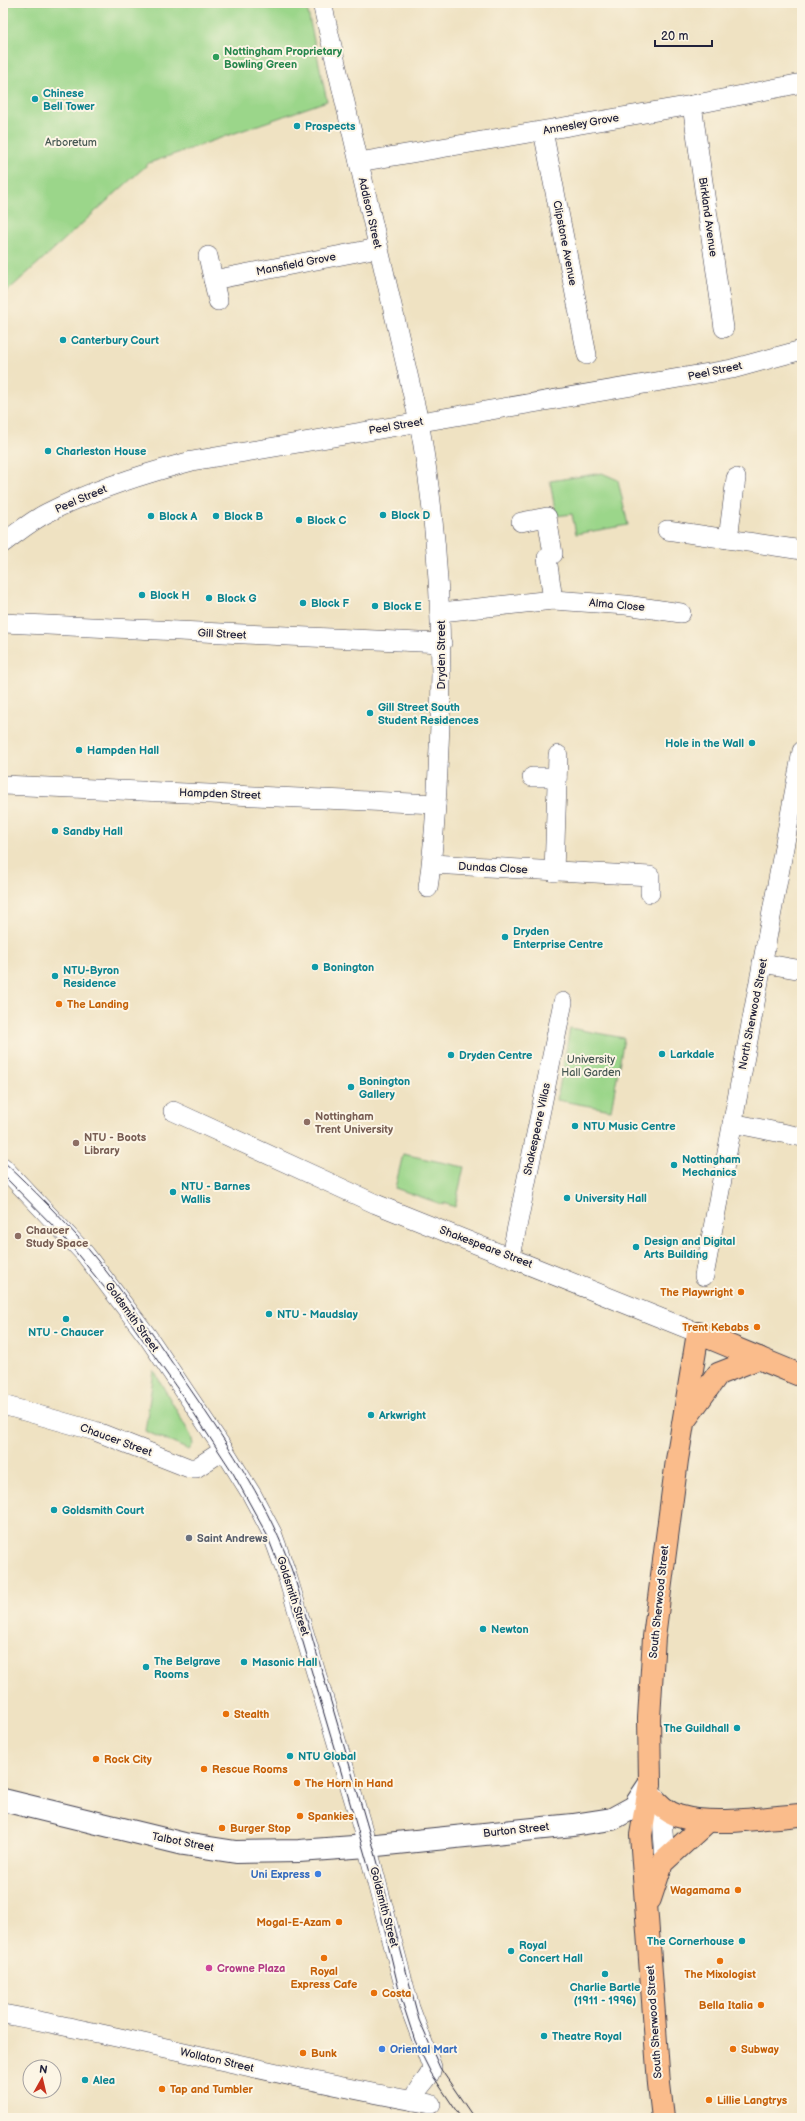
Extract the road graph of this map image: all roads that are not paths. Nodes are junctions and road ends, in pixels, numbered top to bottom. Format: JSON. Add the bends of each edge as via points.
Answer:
{"nodes":[{"id":1,"x":322,"y":3,"type":"edge"},
{"id":2,"x":802,"y":83,"type":"edge"},
{"id":3,"x":692,"y":105,"type":"junction"},
{"id":4,"x":543,"y":131,"type":"junction"},
{"id":5,"x":359,"y":162,"type":"junction"},
{"id":6,"x":378,"y":248,"type":"junction"},
{"id":7,"x":208,"y":256,"type":"dead end"},
{"id":8,"x":213,"y":280,"type":"junction"},
{"id":9,"x":218,"y":301,"type":"dead end"},
{"id":10,"x":724,"y":328,"type":"dead end"},
{"id":11,"x":802,"y":350,"type":"edge"},
{"id":12,"x":587,"y":355,"type":"dead end"},
{"id":13,"x":419,"y":422,"type":"junction"},
{"id":14,"x":736,"y":478,"type":"dead end"},
{"id":15,"x":521,"y":522,"type":"dead end"},
{"id":16,"x":667,"y":530,"type":"dead end"},
{"id":17,"x":728,"y":539,"type":"junction"},
{"id":18,"x":3,"y":542,"type":"edge"},
{"id":19,"x":802,"y":550,"type":"edge"},
{"id":20,"x":553,"y":600,"type":"junction"},
{"id":21,"x":441,"y":612,"type":"junction"},
{"id":22,"x":681,"y":613,"type":"dead end"},
{"id":23,"x":3,"y":623,"type":"edge"},
{"id":24,"x":442,"y":643,"type":"junction"},
{"id":25,"x":802,"y":751,"type":"edge"},
{"id":26,"x":558,"y":755,"type":"dead end"},
{"id":27,"x":532,"y":777,"type":"dead end"},
{"id":28,"x":557,"y":777,"type":"junction"},
{"id":29,"x":3,"y":785,"type":"edge"},
{"id":30,"x":436,"y":804,"type":"junction"},
{"id":31,"x":797,"y":816,"type":"edge"},
{"id":32,"x":432,"y":864,"type":"junction"},
{"id":33,"x":554,"y":872,"type":"junction"},
{"id":34,"x":428,"y":888,"type":"dead end"},
{"id":35,"x":650,"y":893,"type":"dead end"},
{"id":36,"x":762,"y":963,"type":"junction"},
{"id":37,"x":802,"y":970,"type":"edge"},
{"id":38,"x":563,"y":1002,"type":"dead end"},
{"id":39,"x":173,"y":1111,"type":"dead end"},
{"id":40,"x":732,"y":1123,"type":"junction"},
{"id":41,"x":802,"y":1137,"type":"edge"},
{"id":42,"x":3,"y":1167,"type":"edge"},
{"id":43,"x":511,"y":1256,"type":"junction"},
{"id":44,"x":704,"y":1276,"type":"dead end"},
{"id":45,"x":698,"y":1333,"type":"junction"},
{"id":46,"x":759,"y":1358,"type":"junction"},
{"id":47,"x":802,"y":1376,"type":"edge"},
{"id":48,"x":3,"y":1405,"type":"edge"},
{"id":49,"x":684,"y":1422,"type":"junction"},
{"id":50,"x":224,"y":1450,"type":"junction"},
{"id":51,"x":653,"y":1794,"type":"junction"},
{"id":52,"x":3,"y":1800,"type":"edge"},
{"id":53,"x":802,"y":1815,"type":"edge"},
{"id":54,"x":708,"y":1821,"type":"junction"},
{"id":55,"x":367,"y":1846,"type":"junction"},
{"id":56,"x":665,"y":1860,"type":"junction"},
{"id":57,"x":646,"y":1912,"type":"junction"},
{"id":58,"x":3,"y":2014,"type":"edge"},
{"id":59,"x":420,"y":2099,"type":"joint"},
{"id":60,"x":659,"y":2111,"type":"edge"}],
"edges":[{"from":1,"to":5,"type":"street","name":"Addison Street"},
{"from":2,"to":3,"type":"street","name":"Annesley Grove"},
{"from":3,"to":4,"type":"street","name":"Annesley Grove"},
{"from":3,"to":10,"type":"street","name":"Birkland Avenue"},
{"from":4,"to":5,"type":"street","name":"Annesley Grove"},
{"from":4,"to":12,"type":"street","name":"Clipstone Avenue"},
{"from":5,"to":6,"type":"street","name":"Addison Street"},
{"from":6,"to":8,"type":"street","name":"Mansfield Grove"},
{"from":6,"to":13,"type":"street","name":"Addison Street"},
{"from":7,"to":8,"type":"street"},
{"from":8,"to":9,"type":"street"},
{"from":11,"to":13,"type":"street","name":"Peel Street","via":[[732,369]]},
{"from":13,"to":18,"type":"street","name":"Peel Street","via":[[192,461],[171,467],[103,489],[53,511]]},
{"from":13,"to":21,"type":"street","name":"Dryden Street","via":[[430,489]]},
{"from":14,"to":17,"type":"street"},
{"from":15,"to":20,"type":"street","via":[[547,518],[553,554],[547,558]]},
{"from":16,"to":17,"type":"street"},
{"from":17,"to":19,"type":"street"},
{"from":20,"to":21,"type":"street","name":"Alma Close"},
{"from":20,"to":22,"type":"street","name":"Alma Close","via":[[626,605]]},
{"from":21,"to":24,"type":"street","name":"Dryden Street"},
{"from":23,"to":24,"type":"street","name":"Gill Street"},
{"from":24,"to":30,"type":"street","name":"Dryden Street"},
{"from":25,"to":31,"type":"street","name":"North Sherwood Street"},
{"from":26,"to":28,"type":"street"},
{"from":27,"to":28,"type":"street"},
{"from":28,"to":33,"type":"street"},
{"from":29,"to":30,"type":"street","name":"Hampden Street"},
{"from":30,"to":32,"type":"street","name":"Dryden Street"},
{"from":31,"to":36,"type":"street","name":"North Sherwood Street"},
{"from":32,"to":33,"type":"street","name":"Dundas Close"},
{"from":32,"to":34,"type":"street","name":"Dryden Street"},
{"from":33,"to":35,"type":"street","name":"Dundas Close","via":[[650,876]]},
{"from":36,"to":37,"type":"street"},
{"from":36,"to":40,"type":"street","name":"North Sherwood Street"},
{"from":38,"to":43,"type":"street","name":"Shakespeare Villas"},
{"from":39,"to":43,"type":"street","name":"Shakespeare Street","via":[[369,1201]]},
{"from":40,"to":41,"type":"street"},
{"from":40,"to":44,"type":"street","name":"North Sherwood Street"},
{"from":42,"to":50,"type":"street","name":"Goldsmith Street","via":[[90,1259],[148,1337]]},
{"from":43,"to":45,"type":"street","name":"Shakespeare Street"},
{"from":45,"to":46,"type":"main road","name":"Shakespeare Street"},
{"from":45,"to":49,"type":"main road","name":"South Sherwood Street"},
{"from":46,"to":47,"type":"main road","name":"Shakespeare Street"},
{"from":46,"to":49,"type":"main road","name":"South Sherwood Street","via":[[718,1374]]},
{"from":48,"to":50,"type":"street","name":"Chaucer Street","via":[[95,1431],[189,1468],[196,1468]]},
{"from":49,"to":51,"type":"main road","name":"South Sherwood Street","via":[[654,1637],[649,1718]]},
{"from":50,"to":55,"type":"street","name":"Goldsmith Street","via":[[272,1533],[286,1572]]},
{"from":51,"to":54,"type":"main road","via":[[678,1816]]},
{"from":51,"to":55,"type":"street","name":"Burton Street","via":[[612,1819]]},
{"from":51,"to":56,"type":"street","name":"South Sherwood Street","via":[[662,1817]]},
{"from":51,"to":57,"type":"main road","name":"South Sherwood Street","via":[[644,1809],[641,1835]]},
{"from":52,"to":55,"type":"street","name":"Talbot Street","via":[[184,1844],[236,1852]]},
{"from":53,"to":54,"type":"main road"},
{"from":54,"to":56,"type":"main road"},
{"from":55,"to":59,"type":"street","name":"Goldsmith Street","via":[[410,2008],[432,2067]]},
{"from":56,"to":57,"type":"main road"},
{"from":57,"to":60,"type":"main road","name":"South Sherwood Street"},
{"from":58,"to":59,"type":"street","name":"Wollaton Street","via":[[348,2090]]}]}
